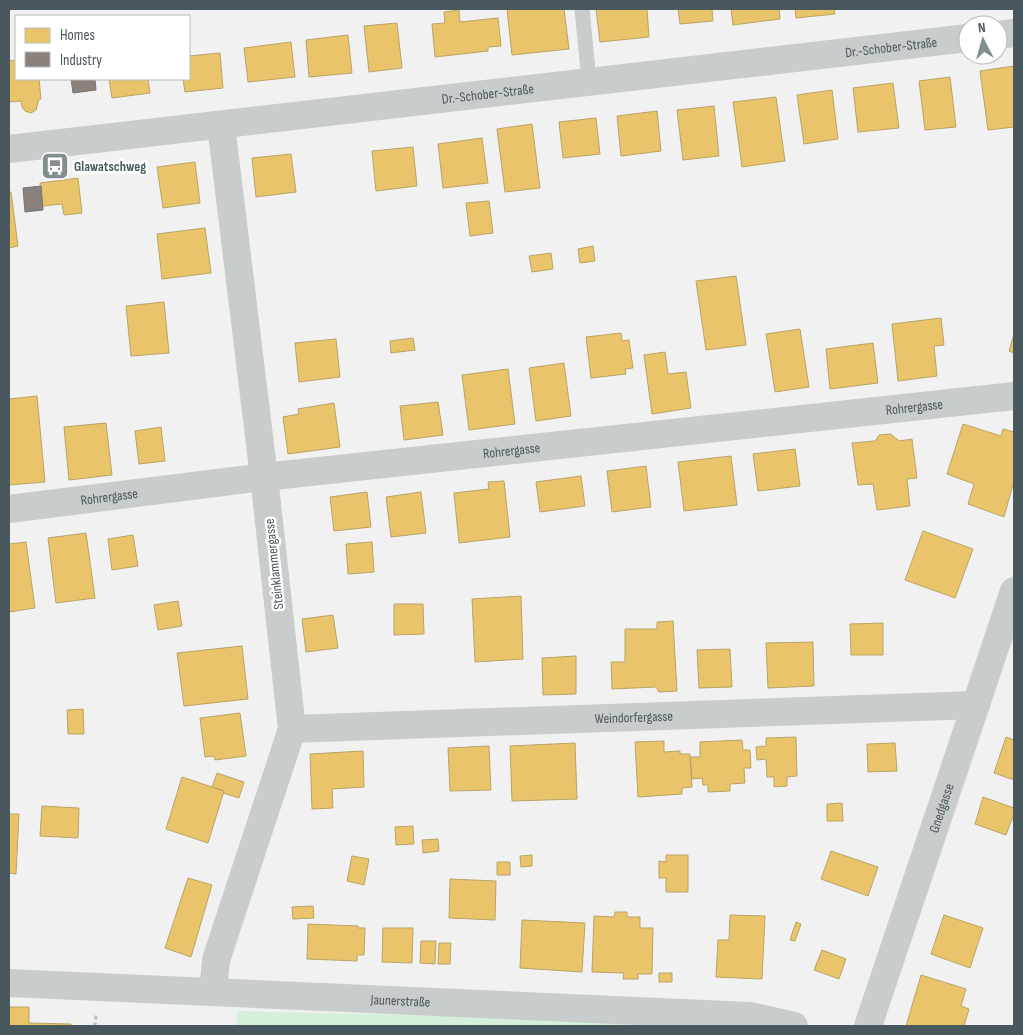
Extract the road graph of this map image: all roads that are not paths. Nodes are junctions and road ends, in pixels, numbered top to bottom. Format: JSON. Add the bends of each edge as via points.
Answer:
{"nodes":[{"id":1,"x":582,"y":9,"type":"edge"},
{"id":2,"x":958,"y":39,"type":"edge"},
{"id":3,"x":589,"y":81,"type":"junction"},
{"id":4,"x":221,"y":125,"type":"junction"},
{"id":5,"x":9,"y":149,"type":"edge"},
{"id":6,"x":1014,"y":396,"type":"edge"},
{"id":7,"x":264,"y":476,"type":"junction"},
{"id":8,"x":9,"y":509,"type":"edge"},
{"id":9,"x":1014,"y":591,"type":"edge"},
{"id":10,"x":976,"y":706,"type":"junction"},
{"id":11,"x":292,"y":729,"type":"junction"},
{"id":12,"x":9,"y":983,"type":"edge"},
{"id":13,"x":213,"y":992,"type":"junction"},
{"id":14,"x":794,"y":1026,"type":"edge"},
{"id":15,"x":868,"y":1026,"type":"edge"}],
"edges":[{"from":1,"to":3,"type":"lane"},
{"from":2,"to":3,"type":"street","name":"Dr.-Schober-Straße"},
{"from":3,"to":4,"type":"street","name":"Dr.-Schober-Straße"},
{"from":4,"to":5,"type":"street","name":"Dr.-Schober-Straße"},
{"from":4,"to":7,"type":"street","name":"Steinklammergasse"},
{"from":6,"to":7,"type":"street","name":"Rohrergasse"},
{"from":7,"to":8,"type":"street","name":"Rohrergasse"},
{"from":7,"to":11,"type":"street","name":"Steinklammergasse"},
{"from":9,"to":10,"type":"street","name":"Gnedgasse"},
{"from":10,"to":11,"type":"street","name":"Weindorfergasse"},
{"from":10,"to":15,"type":"street","name":"Gnedgasse"},
{"from":11,"to":13,"type":"street","name":"Steinklammergasse","via":[[216,960]]},
{"from":12,"to":13,"type":"street","name":"Jaunerstraße"},
{"from":13,"to":14,"type":"street","name":"Jaunerstraße","via":[[750,1016]]}]}
